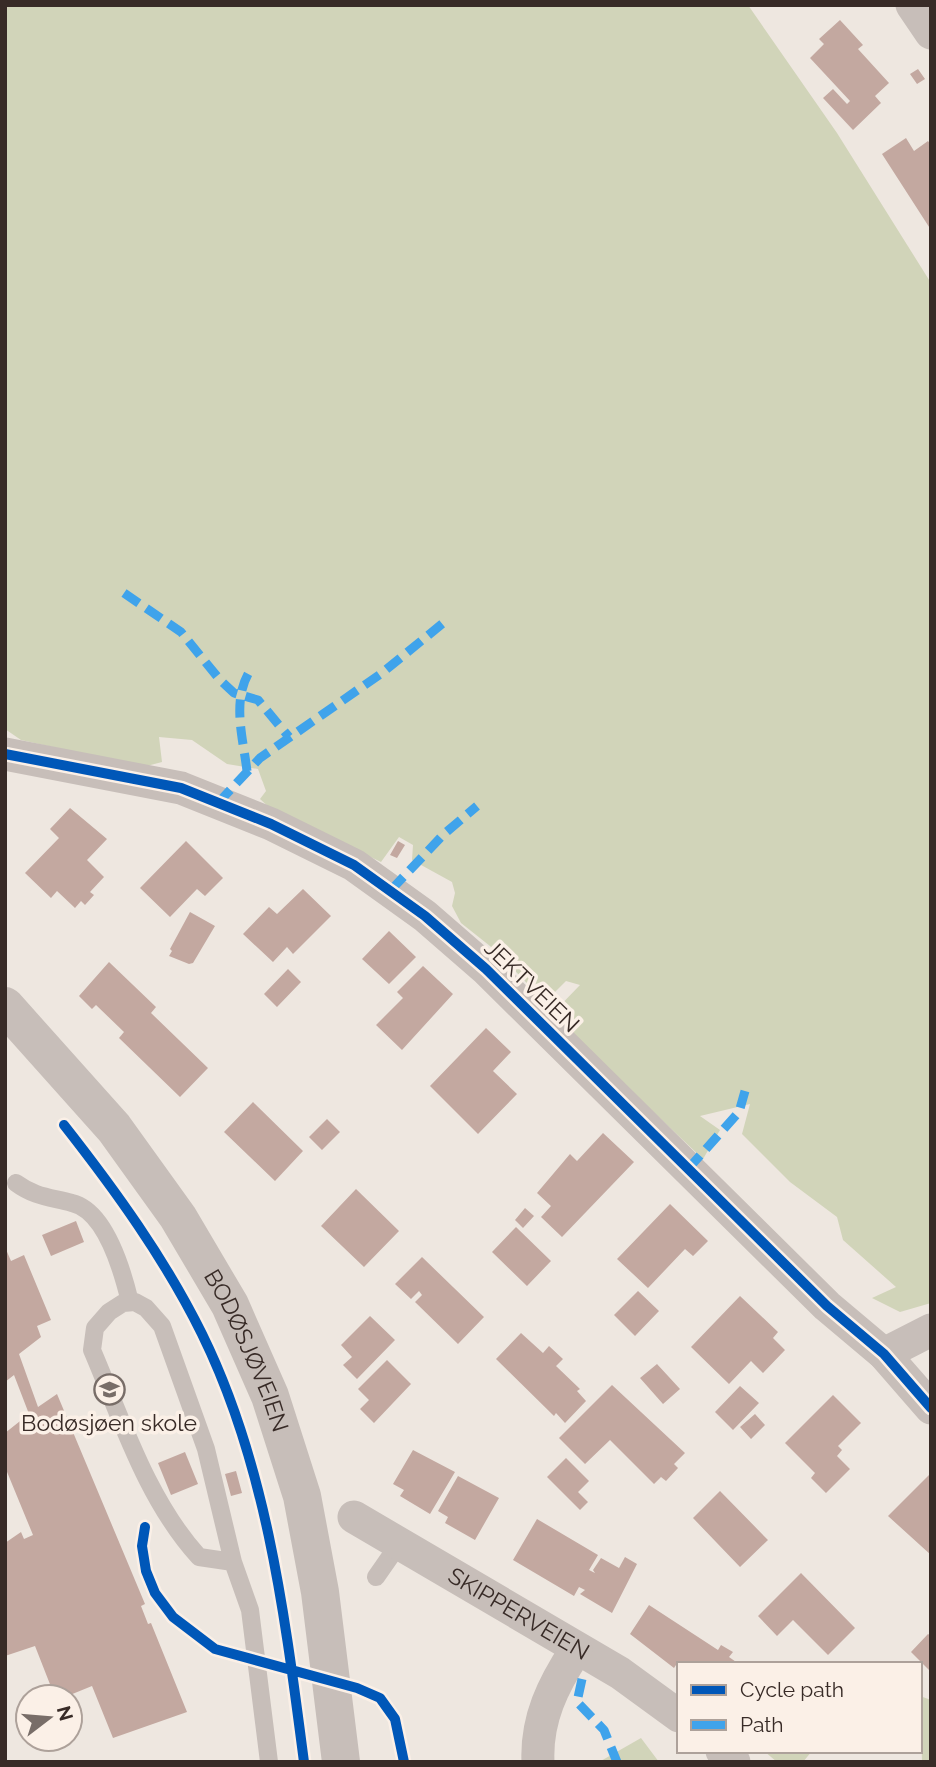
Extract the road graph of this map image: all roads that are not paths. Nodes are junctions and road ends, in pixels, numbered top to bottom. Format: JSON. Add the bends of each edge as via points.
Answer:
{"nodes":[{"id":1,"x":912,"y":5,"type":"edge"},
{"id":2,"x":931,"y":33,"type":"edge"},
{"id":3,"x":5,"y":754,"type":"edge"},
{"id":4,"x":5,"y":1006,"type":"edge"},
{"id":5,"x":16,"y":1183,"type":"dead end"},
{"id":6,"x":130,"y":1302,"type":"junction"},
{"id":7,"x":931,"y":1330,"type":"edge"},
{"id":8,"x":884,"y":1354,"type":"junction"},
{"id":9,"x":931,"y":1408,"type":"edge"},
{"id":10,"x":355,"y":1517,"type":"dead end"},
{"id":11,"x":399,"y":1544,"type":"junction"},
{"id":12,"x":233,"y":1562,"type":"junction"},
{"id":13,"x":376,"y":1577,"type":"dead end"},
{"id":14,"x":576,"y":1650,"type":"junction"},
{"id":15,"x":677,"y":1715,"type":"edge"},
{"id":16,"x":269,"y":1762,"type":"edge"},
{"id":17,"x":341,"y":1762,"type":"edge"},
{"id":18,"x":538,"y":1762,"type":"edge"}],
"edges":[{"from":1,"to":2,"type":"street"},
{"from":3,"to":8,"type":"street","name":"JEKTVEIEN","via":[[181,788],[271,824],[354,865],[486,968],[827,1306]]},
{"from":4,"to":17,"type":"street","name":"BODØSJØVEIEN","via":[[114,1128],[178,1217],[230,1305],[270,1396],[302,1496],[320,1592]]},
{"from":5,"to":6,"type":"lane","via":[[41,1198],[86,1209],[117,1255]]},
{"from":6,"to":12,"type":"lane","via":[[146,1308],[162,1326],[206,1450]]},
{"from":6,"to":12,"type":"lane","via":[[109,1312],[95,1328],[92,1350],[153,1489],[178,1534],[199,1558]]},
{"from":7,"to":8,"type":"street"},
{"from":8,"to":9,"type":"street","name":"JEKTVEIEN"},
{"from":10,"to":11,"type":"street","name":"SKIPPERVEIEN"},
{"from":11,"to":13,"type":"lane"},
{"from":11,"to":14,"type":"street","name":"SKIPPERVEIEN"},
{"from":12,"to":16,"type":"lane","via":[[250,1610]]},
{"from":14,"to":15,"type":"street","name":"SKIPPERVEIEN","via":[[620,1673]]},
{"from":14,"to":18,"type":"street","via":[[545,1706],[537,1738]]}]}
